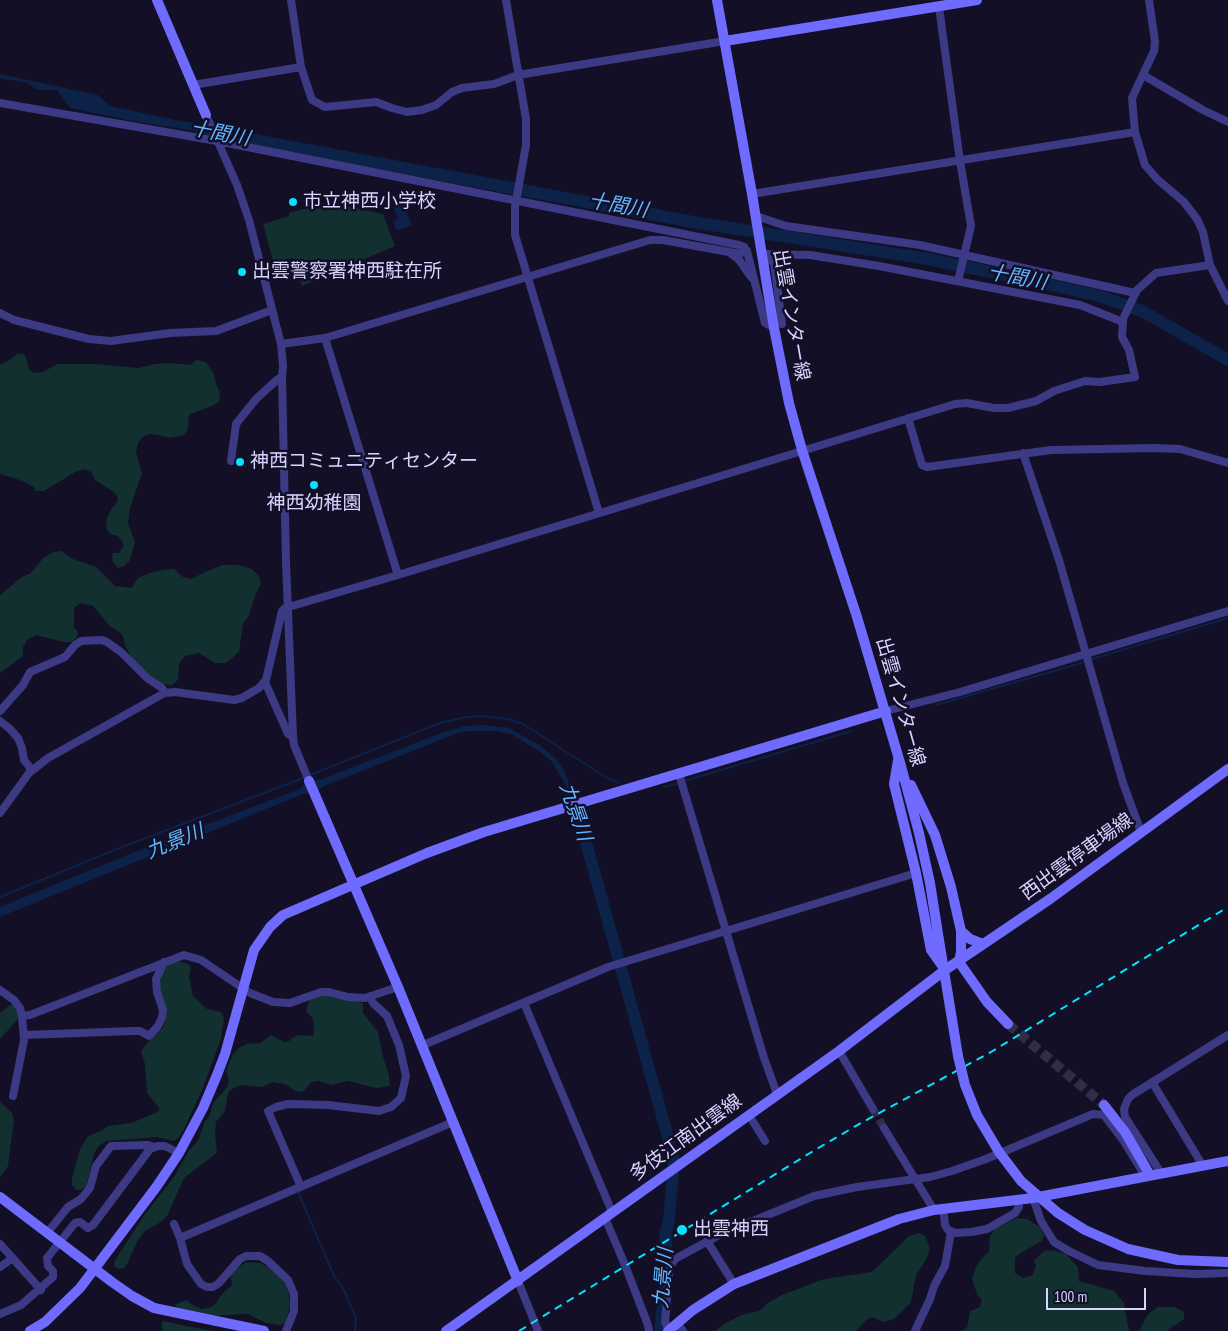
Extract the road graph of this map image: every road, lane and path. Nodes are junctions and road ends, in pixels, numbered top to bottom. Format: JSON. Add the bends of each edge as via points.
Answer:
{"nodes":[{"id":1,"x":157,"y":0,"type":"edge"},
{"id":2,"x":291,"y":0,"type":"edge"},
{"id":3,"x":506,"y":0,"type":"edge"},
{"id":4,"x":718,"y":0,"type":"edge"},
{"id":5,"x":977,"y":0,"type":"edge"},
{"id":6,"x":1149,"y":0,"type":"edge"},
{"id":7,"x":940,"y":7,"type":"junction"},
{"id":8,"x":725,"y":42,"type":"junction"},
{"id":9,"x":301,"y":67,"type":"junction"},
{"id":10,"x":518,"y":75,"type":"junction"},
{"id":11,"x":1143,"y":75,"type":"junction"},
{"id":12,"x":193,"y":85,"type":"junction"},
{"id":13,"x":0,"y":103,"type":"edge"},
{"id":14,"x":206,"y":115,"type":"joint"},
{"id":15,"x":1228,"y":122,"type":"edge"},
{"id":16,"x":1135,"y":132,"type":"junction"},
{"id":17,"x":216,"y":139,"type":"junction"},
{"id":18,"x":960,"y":162,"type":"junction"},
{"id":19,"x":752,"y":194,"type":"junction"},
{"id":20,"x":516,"y":200,"type":"junction"},
{"id":21,"x":756,"y":219,"type":"junction"},
{"id":22,"x":728,"y":252,"type":"junction"},
{"id":23,"x":740,"y":254,"type":"dead end"},
{"id":24,"x":764,"y":254,"type":"junction"},
{"id":25,"x":963,"y":255,"type":"junction"},
{"id":26,"x":1210,"y":265,"type":"junction"},
{"id":27,"x":527,"y":277,"type":"junction"},
{"id":28,"x":958,"y":279,"type":"junction"},
{"id":29,"x":755,"y":284,"type":"junction"},
{"id":30,"x":1134,"y":295,"type":"junction"},
{"id":31,"x":1228,"y":301,"type":"edge"},
{"id":32,"x":272,"y":310,"type":"junction"},
{"id":33,"x":0,"y":313,"type":"edge"},
{"id":34,"x":1123,"y":321,"type":"junction"},
{"id":35,"x":782,"y":324,"type":"dead end"},
{"id":36,"x":769,"y":325,"type":"dead end"},
{"id":37,"x":325,"y":338,"type":"junction"},
{"id":38,"x":281,"y":344,"type":"junction"},
{"id":39,"x":282,"y":377,"type":"junction"},
{"id":40,"x":908,"y":418,"type":"junction"},
{"id":41,"x":802,"y":450,"type":"junction"},
{"id":42,"x":1023,"y":453,"type":"junction"},
{"id":43,"x":231,"y":461,"type":"dead end"},
{"id":44,"x":1228,"y":463,"type":"edge"},
{"id":45,"x":599,"y":513,"type":"junction"},
{"id":46,"x":398,"y":575,"type":"junction"},
{"id":47,"x":288,"y":607,"type":"junction"},
{"id":48,"x":1228,"y":611,"type":"edge"},
{"id":49,"x":1085,"y":653,"type":"junction"},
{"id":50,"x":265,"y":682,"type":"junction"},
{"id":51,"x":165,"y":693,"type":"junction"},
{"id":52,"x":0,"y":711,"type":"edge"},
{"id":53,"x":886,"y":711,"type":"junction"},
{"id":54,"x":0,"y":721,"type":"edge"},
{"id":55,"x":293,"y":737,"type":"junction"},
{"id":56,"x":900,"y":761,"type":"junction"},
{"id":57,"x":1228,"y":769,"type":"edge"},
{"id":58,"x":32,"y":770,"type":"junction"},
{"id":59,"x":679,"y":774,"type":"junction"},
{"id":60,"x":308,"y":778,"type":"joint"},
{"id":61,"x":0,"y":813,"type":"edge"},
{"id":62,"x":1142,"y":832,"type":"junction"},
{"id":63,"x":916,"y":873,"type":"junction"},
{"id":64,"x":353,"y":884,"type":"junction"},
{"id":65,"x":727,"y":931,"type":"junction"},
{"id":66,"x":962,"y":931,"type":"junction"},
{"id":67,"x":983,"y":944,"type":"junction"},
{"id":68,"x":164,"y":962,"type":"junction"},
{"id":69,"x":959,"y":962,"type":"junction"},
{"id":70,"x":945,"y":970,"type":"junction"},
{"id":71,"x":398,"y":987,"type":"junction"},
{"id":72,"x":243,"y":989,"type":"junction"},
{"id":73,"x":0,"y":990,"type":"edge"},
{"id":74,"x":370,"y":997,"type":"junction"},
{"id":75,"x":524,"y":1003,"type":"junction"},
{"id":76,"x":22,"y":1016,"type":"junction"},
{"id":77,"x":1008,"y":1024,"type":"tunnel mouth"},
{"id":78,"x":24,"y":1035,"type":"junction"},
{"id":79,"x":1228,"y":1035,"type":"edge"},
{"id":80,"x":421,"y":1046,"type":"junction"},
{"id":81,"x":839,"y":1051,"type":"junction"},
{"id":82,"x":1152,"y":1082,"type":"junction"},
{"id":83,"x":777,"y":1094,"type":"junction"},
{"id":84,"x":13,"y":1096,"type":"dead end"},
{"id":85,"x":1104,"y":1105,"type":"tunnel mouth"},
{"id":86,"x":873,"y":1109,"type":"tunnel mouth"},
{"id":87,"x":748,"y":1115,"type":"junction"},
{"id":88,"x":453,"y":1122,"type":"junction"},
{"id":89,"x":884,"y":1128,"type":"tunnel mouth"},
{"id":90,"x":765,"y":1142,"type":"dead end"},
{"id":91,"x":154,"y":1147,"type":"junction"},
{"id":92,"x":179,"y":1153,"type":"junction"},
{"id":93,"x":1228,"y":1161,"type":"edge"},
{"id":94,"x":1203,"y":1166,"type":"junction"},
{"id":95,"x":1152,"y":1175,"type":"junction"},
{"id":96,"x":915,"y":1179,"type":"junction"},
{"id":97,"x":300,"y":1187,"type":"junction"},
{"id":98,"x":0,"y":1197,"type":"edge"},
{"id":99,"x":1033,"y":1198,"type":"junction"},
{"id":100,"x":1018,"y":1201,"type":"junction"},
{"id":101,"x":938,"y":1209,"type":"junction"},
{"id":102,"x":608,"y":1215,"type":"junction"},
{"id":103,"x":174,"y":1224,"type":"dead end"},
{"id":104,"x":951,"y":1232,"type":"junction"},
{"id":105,"x":47,"y":1233,"type":"junction"},
{"id":106,"x":180,"y":1238,"type":"junction"},
{"id":107,"x":707,"y":1241,"type":"junction"},
{"id":108,"x":60,"y":1243,"type":"junction"},
{"id":109,"x":0,"y":1244,"type":"edge"},
{"id":110,"x":13,"y":1258,"type":"junction"},
{"id":111,"x":1228,"y":1262,"type":"edge"},
{"id":112,"x":0,"y":1267,"type":"edge"},
{"id":113,"x":94,"y":1268,"type":"junction"},
{"id":114,"x":1228,"y":1273,"type":"edge"},
{"id":115,"x":518,"y":1281,"type":"junction"},
{"id":116,"x":734,"y":1284,"type":"junction"},
{"id":117,"x":41,"y":1290,"type":"junction"},
{"id":118,"x":0,"y":1314,"type":"edge"},
{"id":119,"x":674,"y":1329,"type":"edge"},
{"id":120,"x":30,"y":1331,"type":"edge"},
{"id":121,"x":264,"y":1331,"type":"edge"},
{"id":122,"x":286,"y":1331,"type":"edge"},
{"id":123,"x":446,"y":1331,"type":"edge"},
{"id":124,"x":538,"y":1331,"type":"edge"},
{"id":125,"x":649,"y":1331,"type":"edge"},
{"id":126,"x":915,"y":1331,"type":"edge"}],
"edges":[{"from":1,"to":12,"type":"street"},
{"from":2,"to":9,"type":"street"},
{"from":3,"to":10,"type":"street"},
{"from":4,"to":8,"type":"street","name":"出雲インター線"},
{"from":5,"to":7,"type":"street"},
{"from":6,"to":11,"type":"street","via":[[1155,42]]},
{"from":7,"to":8,"type":"street"},
{"from":7,"to":18,"type":"street"},
{"from":8,"to":10,"type":"street"},
{"from":8,"to":19,"type":"street","name":"出雲インター線"},
{"from":9,"to":10,"type":"street","via":[[312,100],[325,107],[376,102],[407,112],[436,105],[462,88],[494,84]]},
{"from":9,"to":12,"type":"street"},
{"from":10,"to":20,"type":"street","via":[[526,119],[526,145]]},
{"from":11,"to":15,"type":"street"},
{"from":11,"to":16,"type":"street","via":[[1132,98]]},
{"from":12,"to":14,"type":"street"},
{"from":13,"to":17,"type":"street"},
{"from":14,"to":17,"type":"street"},
{"from":16,"to":18,"type":"street"},
{"from":16,"to":26,"type":"street","via":[[1145,165],[1197,219]]},
{"from":17,"to":20,"type":"street"},
{"from":17,"to":32,"type":"street","via":[[250,220]]},
{"from":18,"to":19,"type":"street"},
{"from":18,"to":25,"type":"street","via":[[971,226]]},
{"from":19,"to":21,"type":"street","name":"出雲インター線"},
{"from":20,"to":27,"type":"street","via":[[515,235]]},
{"from":20,"to":29,"type":"street","via":[[739,245],[746,251]]},
{"from":21,"to":24,"type":"street","name":"出雲インター線"},
{"from":21,"to":25,"type":"street"},
{"from":22,"to":23,"type":"street"},
{"from":22,"to":27,"type":"street","via":[[650,240]]},
{"from":22,"to":29,"type":"street","via":[[739,260]]},
{"from":24,"to":28,"type":"street","via":[[810,255]]},
{"from":24,"to":35,"type":"street","via":[[774,262]]},
{"from":24,"to":41,"type":"street","name":"出雲インター線","via":[[781,364]]},
{"from":25,"to":28,"type":"street"},
{"from":25,"to":30,"type":"street"},
{"from":26,"to":30,"type":"street","via":[[1156,273]]},
{"from":26,"to":31,"type":"street"},
{"from":27,"to":37,"type":"street"},
{"from":27,"to":45,"type":"street"},
{"from":28,"to":34,"type":"street","via":[[1080,306]]},
{"from":29,"to":36,"type":"street","via":[[765,323]]},
{"from":30,"to":34,"type":"street"},
{"from":32,"to":33,"type":"street","via":[[216,331],[111,341],[24,323]]},
{"from":32,"to":38,"type":"street"},
{"from":34,"to":40,"type":"street","via":[[1122,337],[1129,350],[1135,377],[1085,381],[1036,401],[1008,408],[954,404]]},
{"from":37,"to":38,"type":"street"},
{"from":37,"to":46,"type":"street"},
{"from":38,"to":39,"type":"street"},
{"from":39,"to":43,"type":"street","via":[[256,399],[236,424]]},
{"from":39,"to":47,"type":"street"},
{"from":40,"to":41,"type":"street"},
{"from":40,"to":42,"type":"street","via":[[922,466]]},
{"from":41,"to":45,"type":"street"},
{"from":41,"to":53,"type":"street","name":"出雲インター線"},
{"from":42,"to":44,"type":"street","via":[[1180,449]]},
{"from":42,"to":49,"type":"street","via":[[1059,560]]},
{"from":45,"to":46,"type":"street"},
{"from":46,"to":47,"type":"street"},
{"from":47,"to":50,"type":"street","via":[[282,612]]},
{"from":47,"to":55,"type":"street"},
{"from":48,"to":49,"type":"street"},
{"from":49,"to":53,"type":"street"},
{"from":49,"to":62,"type":"street","via":[[1123,783]]},
{"from":50,"to":51,"type":"street","via":[[246,696],[234,700]]},
{"from":50,"to":55,"type":"street","via":[[288,734]]},
{"from":51,"to":52,"type":"street","via":[[107,642],[81,641],[65,657],[30,672]]},
{"from":51,"to":58,"type":"street","via":[[54,753]]},
{"from":53,"to":56,"type":"street","name":"出雲インター線"},
{"from":53,"to":59,"type":"street"},
{"from":54,"to":58,"type":"street","via":[[18,738],[24,760]]},
{"from":55,"to":60,"type":"street"},
{"from":56,"to":63,"type":"street","via":[[894,784]]},
{"from":56,"to":66,"type":"street","via":[[935,835]]},
{"from":56,"to":111,"type":"street","name":"出雲インター線","bridge":true,"via":[[926,866],[958,1056],[965,1085],[990,1139],[1033,1192],[1085,1230],[1128,1249],[1178,1260]]},
{"from":57,"to":62,"type":"street","name":"西出雲停車場線"},
{"from":58,"to":61,"type":"street"},
{"from":59,"to":64,"type":"street","via":[[456,842]]},
{"from":59,"to":65,"type":"street"},
{"from":60,"to":64,"type":"street"},
{"from":62,"to":67,"type":"street","name":"西出雲停車場線"},
{"from":63,"to":65,"type":"street"},
{"from":63,"to":70,"type":"street","via":[[930,950]]},
{"from":64,"to":71,"type":"street"},
{"from":64,"to":72,"type":"street","via":[[290,911],[270,926],[254,950]]},
{"from":65,"to":75,"type":"street","via":[[612,966]]},
{"from":65,"to":83,"type":"street"},
{"from":66,"to":67,"type":"street","via":[[970,939]]},
{"from":66,"to":69,"type":"street"},
{"from":67,"to":69,"type":"street","name":"西出雲停車場線"},
{"from":68,"to":72,"type":"street","via":[[180,955],[194,957]]},
{"from":68,"to":76,"type":"street"},
{"from":68,"to":78,"type":"street","via":[[156,975],[162,1017],[149,1036],[140,1031]]},
{"from":69,"to":70,"type":"street","name":"西出雲停車場線"},
{"from":69,"to":77,"type":"street","via":[[987,1002]]},
{"from":70,"to":81,"type":"street","name":"多伎江南出雲線"},
{"from":71,"to":74,"type":"street"},
{"from":71,"to":80,"type":"street"},
{"from":72,"to":74,"type":"street","via":[[273,1002],[290,1002],[321,992]]},
{"from":72,"to":92,"type":"street","via":[[217,1075]]},
{"from":73,"to":76,"type":"street","via":[[14,1000]]},
{"from":74,"to":97,"type":"street","via":[[387,1016],[399,1045],[406,1076],[401,1098],[391,1107],[379,1111],[288,1104],[268,1111]]},
{"from":75,"to":80,"type":"street"},
{"from":75,"to":102,"type":"street"},
{"from":76,"to":78,"type":"street"},
{"from":78,"to":84,"type":"street"},
{"from":79,"to":82,"type":"street"},
{"from":80,"to":88,"type":"street"},
{"from":81,"to":83,"type":"street","name":"多伎江南出雲線"},
{"from":81,"to":86,"type":"street"},
{"from":82,"to":94,"type":"street"},
{"from":82,"to":95,"type":"street","via":[[1130,1097],[1124,1111]]},
{"from":83,"to":87,"type":"street","name":"多伎江南出雲線"},
{"from":85,"to":95,"type":"street","via":[[1126,1132]]},
{"from":87,"to":90,"type":"street"},
{"from":87,"to":102,"type":"street","name":"多伎江南出雲線"},
{"from":88,"to":97,"type":"street"},
{"from":88,"to":115,"type":"street"},
{"from":89,"to":96,"type":"street"},
{"from":91,"to":92,"type":"street","via":[[165,1146]]},
{"from":91,"to":105,"type":"street","via":[[111,1146],[96,1166],[90,1188],[81,1200],[68,1207]]},
{"from":91,"to":108,"type":"street","via":[[93,1225],[88,1228],[80,1222],[75,1223]]},
{"from":92,"to":113,"type":"street"},
{"from":93,"to":94,"type":"street"},
{"from":94,"to":95,"type":"street"},
{"from":95,"to":96,"type":"street","via":[[1104,1115],[1093,1114],[978,1162]]},
{"from":95,"to":99,"type":"street"},
{"from":96,"to":101,"type":"street"},
{"from":96,"to":107,"type":"street","via":[[814,1196]]},
{"from":97,"to":106,"type":"street"},
{"from":98,"to":105,"type":"street"},
{"from":99,"to":100,"type":"street"},
{"from":99,"to":114,"type":"street","via":[[1041,1221],[1054,1242],[1098,1265],[1145,1271]]},
{"from":100,"to":101,"type":"street"},
{"from":100,"to":104,"type":"street","via":[[1019,1207],[1015,1212],[995,1225],[971,1232]]},
{"from":101,"to":104,"type":"street"},
{"from":101,"to":116,"type":"street","via":[[899,1219]]},
{"from":102,"to":115,"type":"street","name":"多伎江南出雲線"},
{"from":102,"to":125,"type":"street"},
{"from":103,"to":106,"type":"street"},
{"from":104,"to":126,"type":"street","via":[[945,1266]]},
{"from":105,"to":108,"type":"street"},
{"from":106,"to":122,"type":"street","via":[[187,1264],[201,1284],[207,1287],[216,1286],[246,1256],[260,1256],[268,1261],[288,1280],[294,1294],[294,1311]]},
{"from":107,"to":116,"type":"street"},
{"from":107,"to":119,"type":"street","via":[[675,1259],[671,1265],[665,1322]]},
{"from":108,"to":113,"type":"street"},
{"from":108,"to":117,"type":"street","via":[[47,1258],[53,1277]]},
{"from":109,"to":110,"type":"street"},
{"from":110,"to":112,"type":"street"},
{"from":110,"to":117,"type":"street"},
{"from":113,"to":120,"type":"street","via":[[64,1305]]},
{"from":113,"to":121,"type":"street","via":[[154,1308]]},
{"from":115,"to":123,"type":"street","name":"多伎江南出雲線"},
{"from":115,"to":124,"type":"street"},
{"from":116,"to":119,"type":"street","via":[[692,1310]]},
{"from":117,"to":118,"type":"street","via":[[22,1305]]}]}
